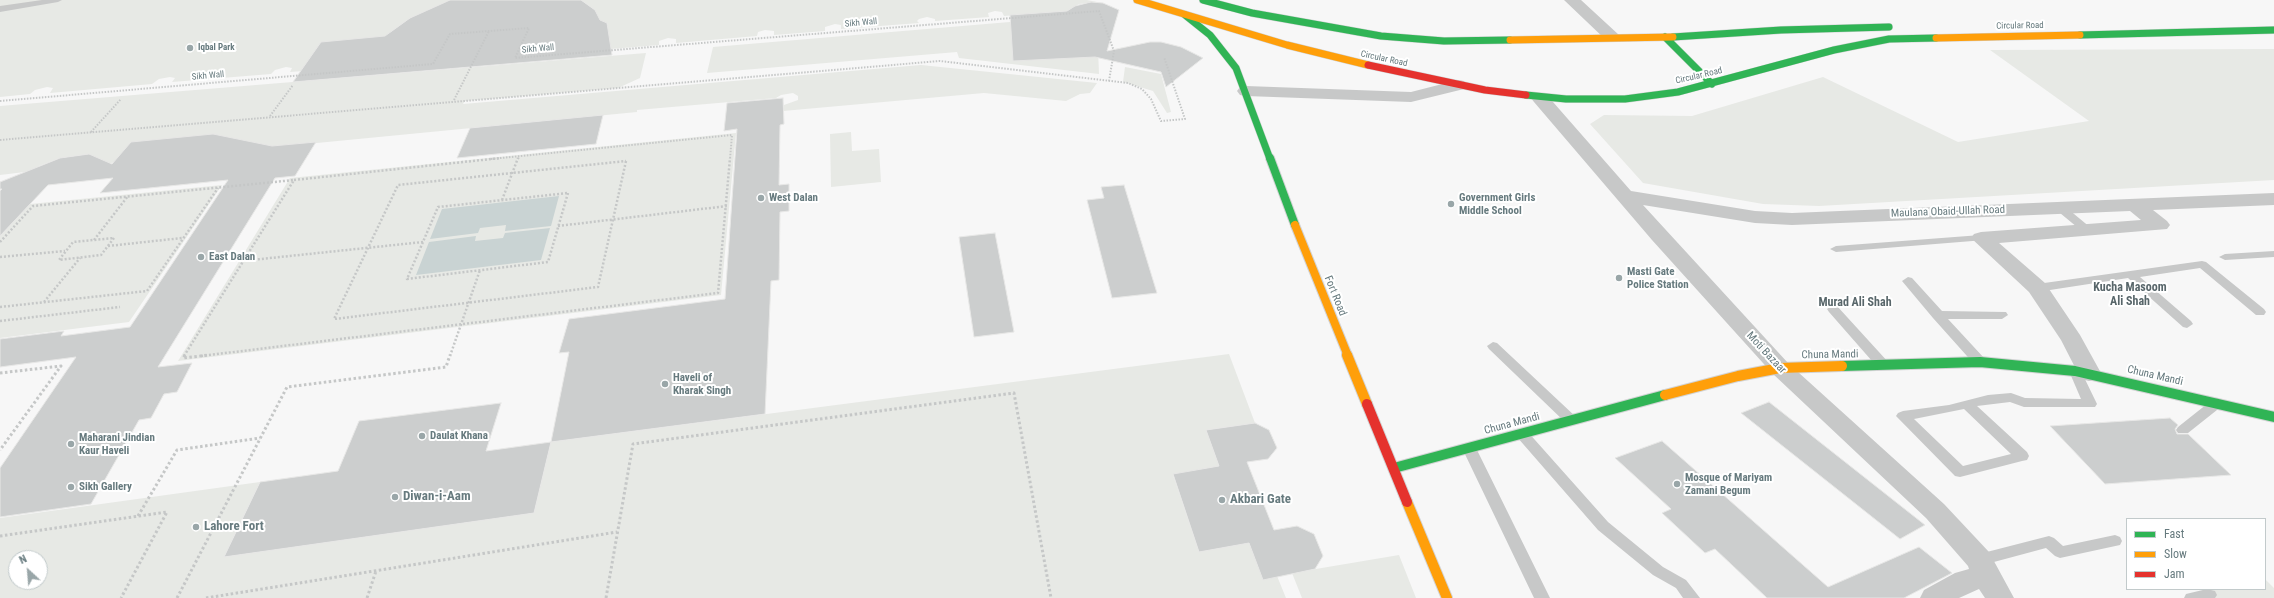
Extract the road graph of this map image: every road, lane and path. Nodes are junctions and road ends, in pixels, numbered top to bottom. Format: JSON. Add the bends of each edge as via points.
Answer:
{"nodes":[{"id":1,"x":58,"y":0,"type":"edge"},
{"id":2,"x":1137,"y":0,"type":"edge"},
{"id":3,"x":1203,"y":0,"type":"edge"},
{"id":4,"x":1572,"y":0,"type":"edge"},
{"id":5,"x":0,"y":9,"type":"edge"},
{"id":6,"x":1185,"y":15,"type":"junction"},
{"id":7,"x":1900,"y":27,"type":"dead end"},
{"id":8,"x":2274,"y":30,"type":"edge"},
{"id":9,"x":490,"y":31,"type":"junction"},
{"id":10,"x":1665,"y":37,"type":"junction"},
{"id":11,"x":1614,"y":38,"type":"junction"},
{"id":12,"x":1164,"y":57,"type":"dead end"},
{"id":13,"x":1399,"y":58,"type":"dead end"},
{"id":14,"x":1394,"y":72,"type":"junction"},
{"id":15,"x":1109,"y":81,"type":"junction"},
{"id":16,"x":1712,"y":84,"type":"junction"},
{"id":17,"x":293,"y":85,"type":"dead end"},
{"id":18,"x":1458,"y":85,"type":"junction"},
{"id":19,"x":1246,"y":91,"type":"junction"},
{"id":20,"x":1540,"y":98,"type":"junction"},
{"id":21,"x":121,"y":99,"type":"dead end"},
{"id":22,"x":0,"y":101,"type":"edge"},
{"id":23,"x":454,"y":101,"type":"junction"},
{"id":24,"x":270,"y":117,"type":"junction"},
{"id":25,"x":91,"y":132,"type":"junction"},
{"id":26,"x":0,"y":140,"type":"edge"},
{"id":27,"x":519,"y":157,"type":"junction"},
{"id":28,"x":513,"y":173,"type":"junction"},
{"id":29,"x":294,"y":180,"type":"junction"},
{"id":30,"x":218,"y":187,"type":"junction"},
{"id":31,"x":128,"y":196,"type":"junction"},
{"id":32,"x":1624,"y":196,"type":"junction"},
{"id":33,"x":2274,"y":199,"type":"edge"},
{"id":34,"x":502,"y":200,"type":"junction"},
{"id":35,"x":727,"y":206,"type":"junction"},
{"id":36,"x":2138,"y":208,"type":"dead end"},
{"id":37,"x":2064,"y":211,"type":"dead end"},
{"id":38,"x":613,"y":220,"type":"junction"},
{"id":39,"x":558,"y":226,"type":"junction"},
{"id":40,"x":2087,"y":230,"type":"junction"},
{"id":41,"x":183,"y":238,"type":"junction"},
{"id":42,"x":1980,"y":238,"type":"junction"},
{"id":43,"x":94,"y":240,"type":"junction"},
{"id":44,"x":0,"y":242,"type":"edge"},
{"id":45,"x":423,"y":242,"type":"junction"},
{"id":46,"x":107,"y":246,"type":"junction"},
{"id":47,"x":368,"y":248,"type":"junction"},
{"id":48,"x":1836,"y":248,"type":"dead end"},
{"id":49,"x":66,"y":250,"type":"junction"},
{"id":50,"x":2274,"y":254,"type":"edge"},
{"id":51,"x":80,"y":257,"type":"junction"},
{"id":52,"x":2225,"y":257,"type":"dead end"},
{"id":53,"x":0,"y":258,"type":"edge"},
{"id":54,"x":242,"y":261,"type":"junction"},
{"id":55,"x":480,"y":270,"type":"junction"},
{"id":56,"x":2130,"y":274,"type":"junction"},
{"id":57,"x":1908,"y":281,"type":"dead end"},
{"id":58,"x":2037,"y":288,"type":"junction"},
{"id":59,"x":44,"y":302,"type":"junction"},
{"id":60,"x":468,"y":303,"type":"junction"},
{"id":61,"x":0,"y":307,"type":"edge"},
{"id":62,"x":120,"y":308,"type":"dead end"},
{"id":63,"x":1833,"y":309,"type":"dead end"},
{"id":64,"x":2260,"y":312,"type":"dead end"},
{"id":65,"x":1936,"y":315,"type":"junction"},
{"id":66,"x":2002,"y":315,"type":"dead end"},
{"id":67,"x":0,"y":321,"type":"edge"},
{"id":68,"x":2187,"y":324,"type":"dead end"},
{"id":69,"x":461,"y":325,"type":"junction"},
{"id":70,"x":1493,"y":346,"type":"dead end"},
{"id":71,"x":1980,"y":362,"type":"junction"},
{"id":72,"x":1884,"y":366,"type":"junction"},
{"id":73,"x":1780,"y":368,"type":"junction"},
{"id":74,"x":2082,"y":372,"type":"junction"},
{"id":75,"x":0,"y":373,"type":"edge"},
{"id":76,"x":2217,"y":403,"type":"junction"},
{"id":77,"x":1966,"y":404,"type":"junction"},
{"id":78,"x":2274,"y":417,"type":"edge"},
{"id":79,"x":1571,"y":420,"type":"junction"},
{"id":80,"x":2183,"y":430,"type":"dead end"},
{"id":81,"x":1522,"y":434,"type":"junction"},
{"id":82,"x":260,"y":438,"type":"junction"},
{"id":83,"x":1469,"y":448,"type":"junction"},
{"id":84,"x":0,"y":450,"type":"edge"},
{"id":85,"x":1394,"y":468,"type":"junction"},
{"id":86,"x":138,"y":516,"type":"junction"},
{"id":87,"x":617,"y":532,"type":"junction"},
{"id":88,"x":0,"y":536,"type":"edge"},
{"id":89,"x":2115,"y":541,"type":"dead end"},
{"id":90,"x":376,"y":570,"type":"junction"},
{"id":91,"x":1989,"y":578,"type":"edge"},
{"id":92,"x":2209,"y":596,"type":"dead end"},
{"id":93,"x":121,"y":598,"type":"edge"},
{"id":94,"x":177,"y":598,"type":"edge"},
{"id":95,"x":206,"y":598,"type":"edge"},
{"id":96,"x":367,"y":598,"type":"edge"},
{"id":97,"x":606,"y":598,"type":"edge"},
{"id":98,"x":1051,"y":598,"type":"edge"},
{"id":99,"x":1447,"y":598,"type":"edge"},
{"id":100,"x":1542,"y":598,"type":"edge"},
{"id":101,"x":1692,"y":598,"type":"edge"},
{"id":102,"x":1934,"y":598,"type":"edge"},
{"id":103,"x":2192,"y":598,"type":"edge"}],
"edges":[{"from":1,"to":5,"type":"lane"},
{"from":2,"to":6,"type":"main road","name":"Circular Road"},
{"from":3,"to":11,"type":"main road","name":"Circular Road","via":[[1289,21],[1406,42]]},
{"from":4,"to":11,"type":"street"},
{"from":6,"to":14,"type":"main road","name":"Circular Road","via":[[1287,45]]},
{"from":6,"to":19,"type":"main road","name":"Fort Road","via":[[1214,40],[1236,68]]},
{"from":7,"to":10,"type":"main road","name":"Circular Road","via":[[1781,30]]},
{"from":8,"to":16,"type":"main road","name":"Circular Road","via":[[1889,39],[1834,50]]},
{"from":9,"to":15,"type":"path","name":"Sikh Wall","via":[[528,28],[515,58],[1099,11],[1114,51]]},
{"from":9,"to":22,"type":"path","name":"Sikh Wall","via":[[450,34],[433,64]]},
{"from":9,"to":23,"type":"path"},
{"from":10,"to":11,"type":"main road","name":"Circular Road"},
{"from":10,"to":16,"type":"main road"},
{"from":12,"to":15,"type":"path","via":[[1185,119],[1161,121],[1151,99],[1142,89],[1128,83]]},
{"from":13,"to":14,"type":"main road"},
{"from":14,"to":18,"type":"main road","name":"Circular Road"},
{"from":15,"to":23,"type":"path","via":[[934,61]]},
{"from":16,"to":20,"type":"main road","name":"Circular Road","via":[[1678,92],[1625,99]]},
{"from":17,"to":24,"type":"path"},
{"from":18,"to":19,"type":"street","via":[[1411,97]]},
{"from":18,"to":20,"type":"main road","name":"Circular Road"},
{"from":19,"to":85,"type":"main road","name":"Fort Road","via":[[1317,283]]},
{"from":20,"to":32,"type":"street","name":"Moti Bazaar"},
{"from":21,"to":25,"type":"path"},
{"from":23,"to":24,"type":"path"},
{"from":24,"to":25,"type":"path"},
{"from":25,"to":26,"type":"path"},
{"from":27,"to":28,"type":"path"},
{"from":27,"to":29,"type":"path"},
{"from":27,"to":35,"type":"path","via":[[732,135]]},
{"from":28,"to":34,"type":"path"},
{"from":28,"to":38,"type":"path","via":[[626,161]]},
{"from":28,"to":47,"type":"path","via":[[398,185]]},
{"from":29,"to":30,"type":"path"},
{"from":29,"to":54,"type":"path"},
{"from":30,"to":31,"type":"path"},
{"from":30,"to":41,"type":"path"},
{"from":31,"to":43,"type":"path"},
{"from":31,"to":44,"type":"path","via":[[33,206]]},
{"from":32,"to":33,"type":"street","name":"Maulana Obaid-Ullah Road","via":[[1755,216],[1792,218]]},
{"from":32,"to":73,"type":"street","name":"Moti Bazaar"},
{"from":34,"to":39,"type":"path","via":[[568,193]]},
{"from":34,"to":45,"type":"path","via":[[438,207]]},
{"from":35,"to":38,"type":"path"},
{"from":35,"to":69,"type":"path","via":[[718,293]]},
{"from":36,"to":40,"type":"street","via":[[2160,225]]},
{"from":37,"to":40,"type":"lane"},
{"from":38,"to":39,"type":"path"},
{"from":38,"to":60,"type":"path","via":[[598,287]]},
{"from":39,"to":55,"type":"path","via":[[548,262]]},
{"from":40,"to":42,"type":"street"},
{"from":41,"to":46,"type":"path"},
{"from":41,"to":59,"type":"path","via":[[147,291]]},
{"from":42,"to":48,"type":"lane"},
{"from":42,"to":58,"type":"street"},
{"from":43,"to":46,"type":"path","via":[[114,238]]},
{"from":43,"to":49,"type":"path","via":[[73,242]]},
{"from":45,"to":47,"type":"path"},
{"from":45,"to":55,"type":"path","via":[[408,279]]},
{"from":46,"to":51,"type":"path","via":[[101,255]]},
{"from":47,"to":54,"type":"path"},
{"from":47,"to":60,"type":"path","via":[[334,319]]},
{"from":49,"to":51,"type":"path","via":[[59,260]]},
{"from":49,"to":53,"type":"path"},
{"from":50,"to":52,"type":"lane"},
{"from":51,"to":59,"type":"path"},
{"from":54,"to":69,"type":"path","via":[[184,358]]},
{"from":55,"to":60,"type":"path"},
{"from":56,"to":58,"type":"lane"},
{"from":56,"to":64,"type":"lane","via":[[2202,264]]},
{"from":56,"to":68,"type":"lane"},
{"from":57,"to":65,"type":"lane"},
{"from":58,"to":74,"type":"street","via":[[2072,340]]},
{"from":59,"to":61,"type":"path"},
{"from":60,"to":69,"type":"path"},
{"from":62,"to":67,"type":"path"},
{"from":63,"to":72,"type":"lane"},
{"from":65,"to":66,"type":"lane"},
{"from":65,"to":71,"type":"lane"},
{"from":69,"to":82,"type":"path","via":[[446,367],[287,387]]},
{"from":70,"to":79,"type":"lane"},
{"from":71,"to":72,"type":"main road","name":"Chuna Mandi"},
{"from":71,"to":74,"type":"main road","name":"Chuna Mandi"},
{"from":72,"to":73,"type":"main road","name":"Chuna Mandi"},
{"from":73,"to":79,"type":"main road","name":"Chuna Mandi","via":[[1738,376]]},
{"from":73,"to":91,"type":"street","name":"Moti Bazaar","via":[[1935,511]]},
{"from":74,"to":76,"type":"main road","name":"Chuna Mandi"},
{"from":74,"to":77,"type":"lane","via":[[2090,404],[2040,404],[2011,397]]},
{"from":75,"to":84,"type":"path","via":[[61,366]]},
{"from":76,"to":78,"type":"main road","name":"Chuna Mandi"},
{"from":76,"to":80,"type":"lane"},
{"from":77,"to":77,"type":"lane","via":[[1903,416],[1960,472],[2022,456]]},
{"from":79,"to":81,"type":"main road","name":"Chuna Mandi"},
{"from":81,"to":83,"type":"main road","name":"Chuna Mandi"},
{"from":81,"to":101,"type":"lane","via":[[1603,526],[1658,572],[1681,584]]},
{"from":82,"to":86,"type":"path","via":[[177,450]]},
{"from":82,"to":94,"type":"path"},
{"from":83,"to":85,"type":"main road","name":"Chuna Mandi"},
{"from":83,"to":100,"type":"lane"},
{"from":85,"to":99,"type":"main road","name":"Fort Road"},
{"from":86,"to":88,"type":"path"},
{"from":86,"to":93,"type":"path","via":[[167,512]]},
{"from":87,"to":90,"type":"path"},
{"from":87,"to":97,"type":"path"},
{"from":87,"to":98,"type":"path","via":[[632,444],[1014,393]]},
{"from":89,"to":91,"type":"lane","via":[[2060,552],[2049,542]]},
{"from":90,"to":95,"type":"path"},
{"from":90,"to":96,"type":"path"},
{"from":91,"to":102,"type":"street","via":[[1965,581]]},
{"from":92,"to":103,"type":"lane"}]}
